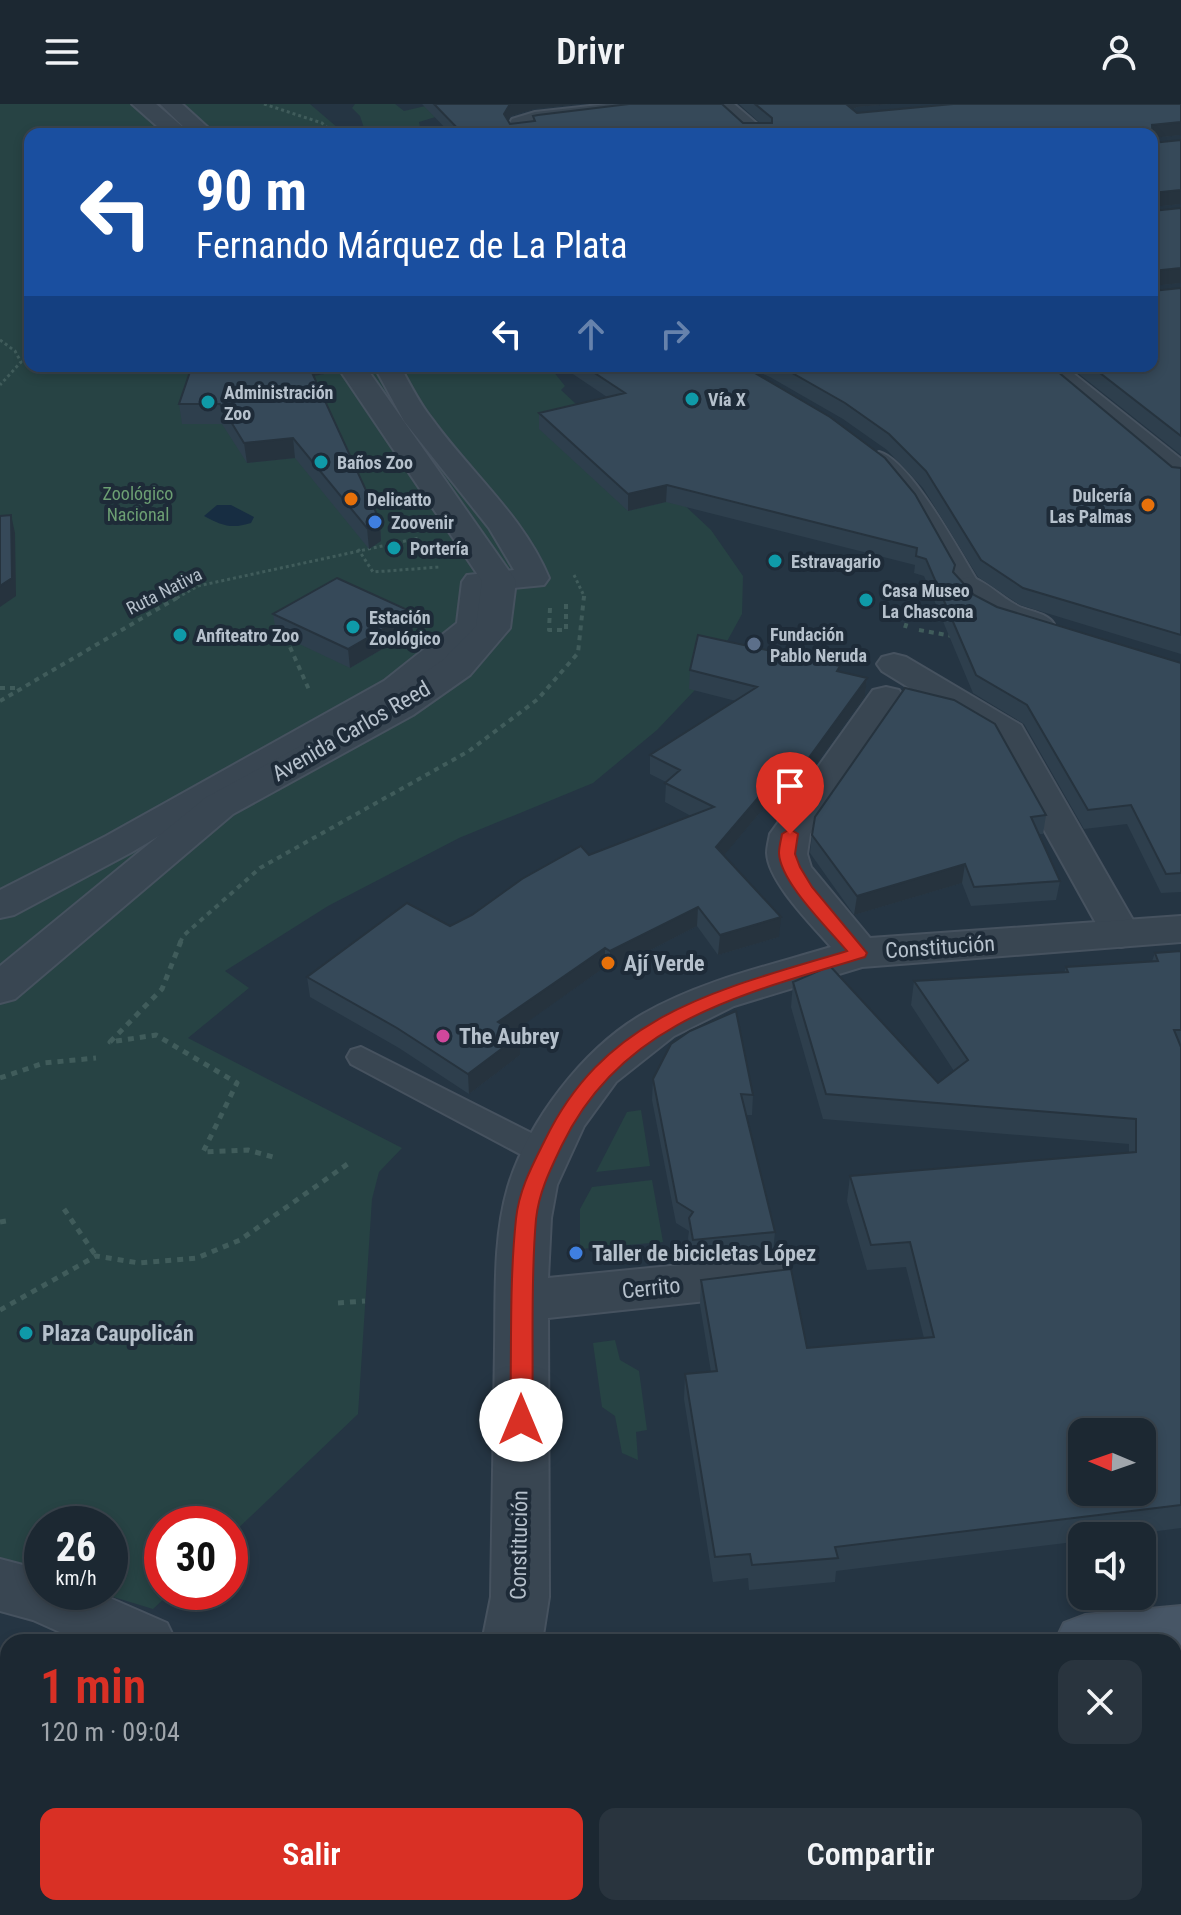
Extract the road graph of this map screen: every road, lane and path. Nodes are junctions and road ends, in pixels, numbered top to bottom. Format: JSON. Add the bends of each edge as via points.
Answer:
{"nodes":[{"id":1,"x":143,"y":104,"type":"edge"},
{"id":2,"x":170,"y":104,"type":"edge"},
{"id":3,"x":264,"y":104,"type":"edge"},
{"id":4,"x":664,"y":104,"type":"edge"},
{"id":5,"x":721,"y":104,"type":"edge"},
{"id":6,"x":173,"y":128,"type":"edge"},
{"id":7,"x":197,"y":128,"type":"edge"},
{"id":8,"x":327,"y":128,"type":"edge"},
{"id":9,"x":518,"y":128,"type":"edge"},
{"id":10,"x":751,"y":128,"type":"edge"},
{"id":11,"x":0,"y":340,"type":"edge"},
{"id":12,"x":354,"y":372,"type":"edge"},
{"id":13,"x":390,"y":372,"type":"edge"},
{"id":14,"x":1054,"y":372,"type":"edge"},
{"id":15,"x":0,"y":385,"type":"edge"},
{"id":16,"x":857,"y":443,"type":"edge"},
{"id":17,"x":1181,"y":474,"type":"edge"},
{"id":18,"x":407,"y":540,"type":"dead end"},
{"id":19,"x":358,"y":549,"type":"junction"},
{"id":20,"x":572,"y":571,"type":"dead end"},
{"id":21,"x":488,"y":576,"type":"junction"},
{"id":22,"x":919,"y":585,"type":"dead end"},
{"id":23,"x":970,"y":587,"type":"joint"},
{"id":24,"x":1065,"y":633,"type":"edge"},
{"id":25,"x":286,"y":638,"type":"edge"},
{"id":26,"x":962,"y":638,"type":"edge"},
{"id":27,"x":296,"y":658,"type":"dead end"},
{"id":28,"x":890,"y":681,"type":"joint"},
{"id":29,"x":0,"y":688,"type":"edge"},
{"id":30,"x":21,"y":688,"type":"junction"},
{"id":31,"x":0,"y":701,"type":"edge"},
{"id":32,"x":0,"y":906,"type":"edge"},
{"id":33,"x":1181,"y":929,"type":"edge"},
{"id":34,"x":1121,"y":934,"type":"junction"},
{"id":35,"x":859,"y":953,"type":"junction"},
{"id":36,"x":0,"y":989,"type":"edge"},
{"id":37,"x":361,"y":1057,"type":"dead end"},
{"id":38,"x":96,"y":1058,"type":"dead end"},
{"id":39,"x":0,"y":1078,"type":"edge"},
{"id":40,"x":546,"y":1154,"type":"junction"},
{"id":41,"x":273,"y":1157,"type":"dead end"},
{"id":42,"x":349,"y":1163,"type":"dead end"},
{"id":43,"x":64,"y":1209,"type":"dead end"},
{"id":44,"x":96,"y":1256,"type":"junction"},
{"id":45,"x":780,"y":1274,"type":"edge"},
{"id":46,"x":365,"y":1301,"type":"dead end"},
{"id":47,"x":522,"y":1301,"type":"junction"},
{"id":48,"x":338,"y":1303,"type":"dead end"},
{"id":49,"x":0,"y":1310,"type":"edge"},
{"id":50,"x":21,"y":1590,"type":"edge"},
{"id":51,"x":68,"y":1634,"type":"edge"},
{"id":52,"x":127,"y":1634,"type":"edge"},
{"id":53,"x":513,"y":1634,"type":"edge"}],
"edges":[{"from":1,"to":6,"type":"street"},
{"from":2,"to":7,"type":"street"},
{"from":3,"to":8,"type":"path"},
{"from":4,"to":9,"type":"street","via":[[535,119]]},
{"from":5,"to":10,"type":"street"},
{"from":11,"to":15,"type":"path","via":[[21,362]]},
{"from":12,"to":21,"type":"street"},
{"from":13,"to":21,"type":"street","via":[[418,421],[500,522],[533,578]]},
{"from":14,"to":17,"type":"street"},
{"from":16,"to":23,"type":"lane","via":[[907,485]]},
{"from":18,"to":19,"type":"path","name":"Ruta Nativa"},
{"from":19,"to":21,"type":"path","via":[[373,572]]},
{"from":19,"to":30,"type":"path","name":"Ruta Nativa","via":[[198,586]]},
{"from":20,"to":41,"type":"path","via":[[585,599],[578,653],[538,699],[469,751],[260,868],[183,936],[162,989],[110,1042],[156,1035],[237,1083],[203,1152],[248,1150]]},
{"from":21,"to":32,"type":"street","via":[[473,627],[396,688]]},
{"from":21,"to":36,"type":"street","name":"Avenida Carlos Reed","via":[[493,628],[457,667],[400,707],[219,806]]},
{"from":22,"to":26,"type":"path","via":[[903,627]]},
{"from":23,"to":24,"type":"street","via":[[999,611]]},
{"from":25,"to":27,"type":"path"},
{"from":28,"to":34,"type":"street","via":[[1008,733]]},
{"from":28,"to":35,"type":"street","via":[[790,834],[787,854],[805,890]]},
{"from":29,"to":30,"type":"path"},
{"from":30,"to":31,"type":"path","name":"Ruta Nativa"},
{"from":33,"to":34,"type":"street","name":"Constitución"},
{"from":34,"to":35,"type":"street","name":"Constitución"},
{"from":35,"to":40,"type":"street","name":"Constitución","via":[[719,996],[658,1025],[600,1071]]},
{"from":37,"to":40,"type":"lane"},
{"from":38,"to":39,"type":"path","via":[[44,1063]]},
{"from":40,"to":47,"type":"street","name":"Constitución","via":[[526,1218]]},
{"from":42,"to":44,"type":"path","via":[[240,1240],[197,1258],[139,1263]]},
{"from":43,"to":44,"type":"path"},
{"from":44,"to":49,"type":"path"},
{"from":45,"to":47,"type":"street","name":"Cerrito"},
{"from":46,"to":48,"type":"path"},
{"from":47,"to":53,"type":"street","name":"Constitución","via":[[520,1597]]},
{"from":50,"to":51,"type":"street"},
{"from":50,"to":52,"type":"street"}]}
